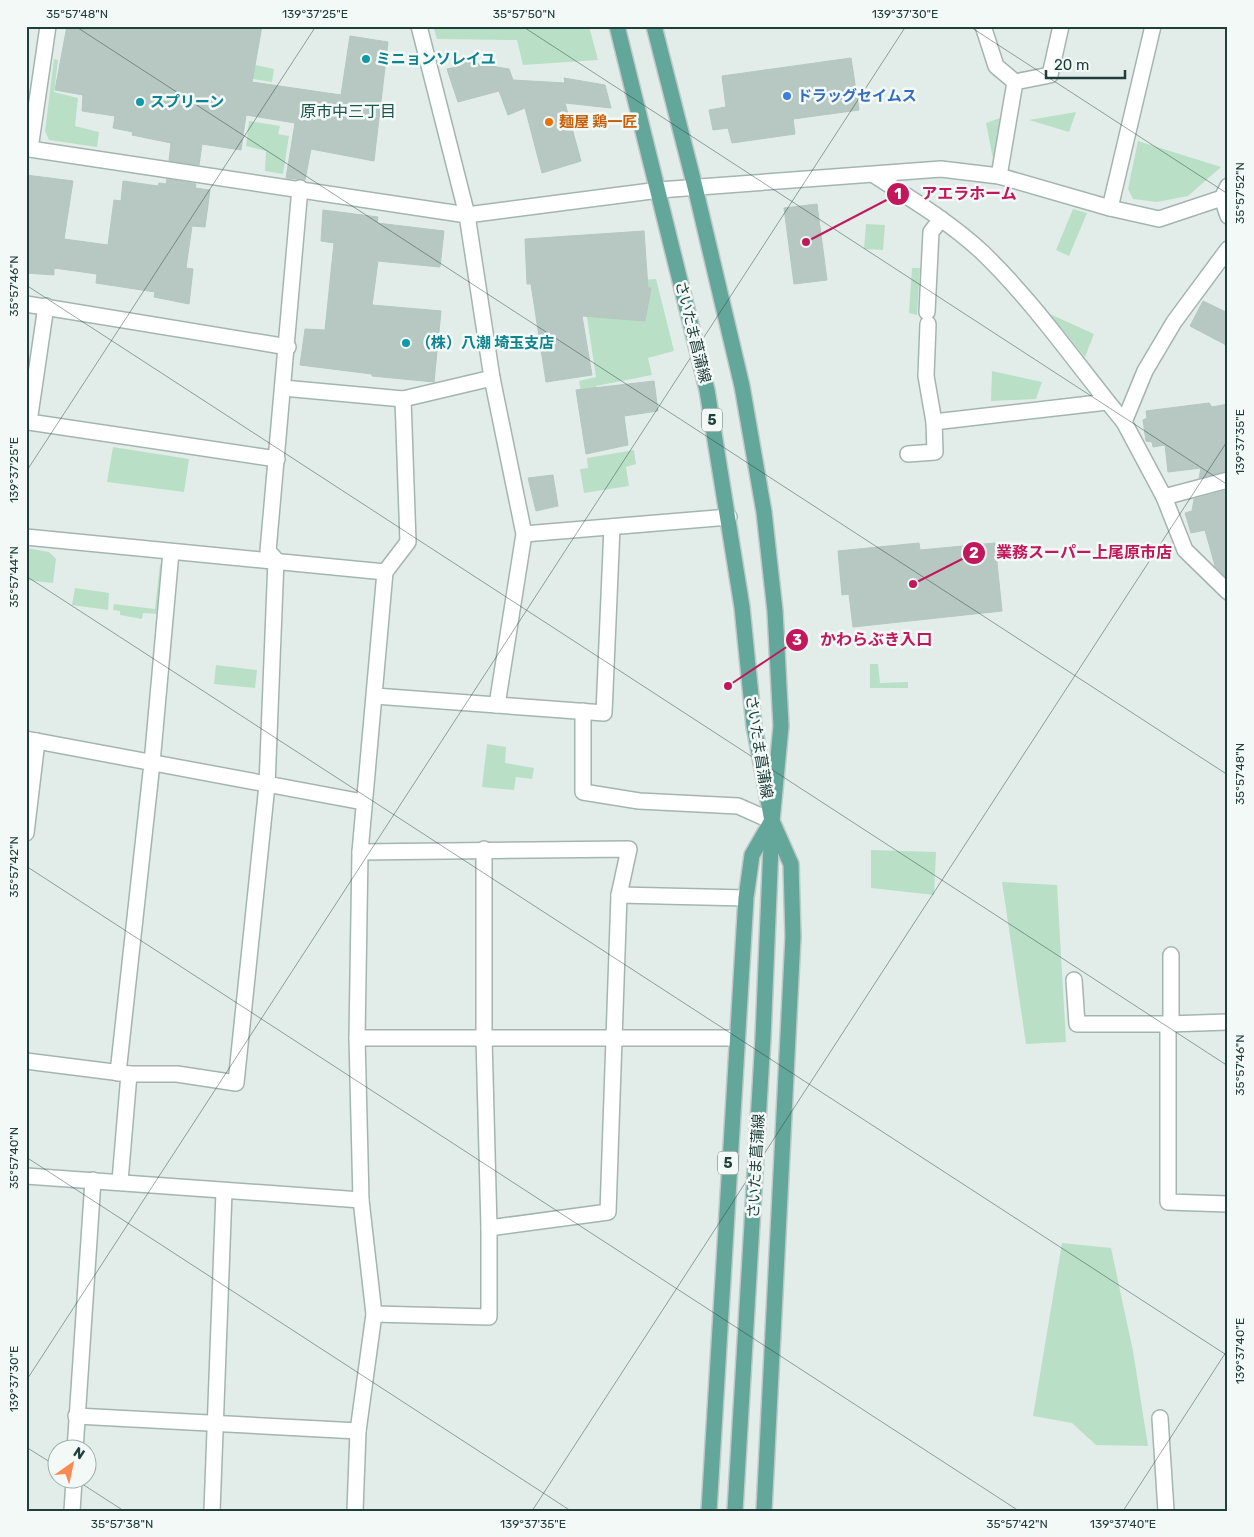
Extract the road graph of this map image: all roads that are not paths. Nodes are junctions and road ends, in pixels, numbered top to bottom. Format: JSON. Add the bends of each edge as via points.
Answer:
{"nodes":[{"id":1,"x":48,"y":26,"type":"edge"},
{"id":2,"x":418,"y":26,"type":"edge"},
{"id":3,"x":616,"y":26,"type":"edge"},
{"id":4,"x":654,"y":26,"type":"edge"},
{"id":5,"x":983,"y":26,"type":"edge"},
{"id":6,"x":1061,"y":26,"type":"edge"},
{"id":7,"x":1153,"y":26,"type":"edge"},
{"id":8,"x":1015,"y":82,"type":"junction"},
{"id":9,"x":874,"y":175,"type":"junction"},
{"id":10,"x":999,"y":176,"type":"junction"},
{"id":11,"x":695,"y":187,"type":"junction"},
{"id":12,"x":300,"y":188,"type":"junction"},
{"id":13,"x":659,"y":190,"type":"junction"},
{"id":14,"x":1225,"y":192,"type":"edge"},
{"id":15,"x":1110,"y":208,"type":"junction"},
{"id":16,"x":468,"y":215,"type":"junction"},
{"id":17,"x":1228,"y":216,"type":"edge"},
{"id":18,"x":941,"y":219,"type":"junction"},
{"id":19,"x":1228,"y":249,"type":"edge"},
{"id":20,"x":26,"y":304,"type":"edge"},
{"id":21,"x":46,"y":306,"type":"junction"},
{"id":22,"x":288,"y":347,"type":"junction"},
{"id":23,"x":492,"y":378,"type":"junction"},
{"id":24,"x":283,"y":388,"type":"junction"},
{"id":25,"x":404,"y":399,"type":"junction"},
{"id":26,"x":1107,"y":402,"type":"junction"},
{"id":27,"x":934,"y":422,"type":"junction"},
{"id":28,"x":1124,"y":422,"type":"junction"},
{"id":29,"x":908,"y":454,"type":"dead end"},
{"id":30,"x":277,"y":459,"type":"junction"},
{"id":31,"x":1228,"y":480,"type":"edge"},
{"id":32,"x":1164,"y":497,"type":"junction"},
{"id":33,"x":729,"y":517,"type":"junction"},
{"id":34,"x":612,"y":527,"type":"junction"},
{"id":35,"x":524,"y":534,"type":"junction"},
{"id":36,"x":26,"y":537,"type":"edge"},
{"id":37,"x":171,"y":552,"type":"junction"},
{"id":38,"x":276,"y":560,"type":"junction"},
{"id":39,"x":385,"y":572,"type":"junction"},
{"id":40,"x":1227,"y":590,"type":"edge"},
{"id":41,"x":375,"y":696,"type":"junction"},
{"id":42,"x":497,"y":705,"type":"junction"},
{"id":43,"x":583,"y":712,"type":"junction"},
{"id":44,"x":32,"y":740,"type":"edge"},
{"id":45,"x":152,"y":763,"type":"junction"},
{"id":46,"x":267,"y":785,"type":"junction"},
{"id":47,"x":363,"y":802,"type":"junction"},
{"id":48,"x":772,"y":821,"type":"junction"},
{"id":49,"x":26,"y":833,"type":"edge"},
{"id":50,"x":484,"y":849,"type":"junction"},
{"id":51,"x":360,"y":852,"type":"junction"},
{"id":52,"x":619,"y":896,"type":"junction"},
{"id":53,"x":746,"y":898,"type":"junction"},
{"id":54,"x":1171,"y":955,"type":"dead end"},
{"id":55,"x":1074,"y":980,"type":"dead end"},
{"id":56,"x":1228,"y":1022,"type":"edge"},
{"id":57,"x":1169,"y":1024,"type":"junction"},
{"id":58,"x":357,"y":1038,"type":"junction"},
{"id":59,"x":484,"y":1038,"type":"junction"},
{"id":60,"x":613,"y":1038,"type":"junction"},
{"id":61,"x":736,"y":1038,"type":"junction"},
{"id":62,"x":26,"y":1061,"type":"edge"},
{"id":63,"x":124,"y":1073,"type":"junction"},
{"id":64,"x":26,"y":1176,"type":"edge"},
{"id":65,"x":93,"y":1180,"type":"junction"},
{"id":66,"x":120,"y":1181,"type":"junction"},
{"id":67,"x":224,"y":1192,"type":"junction"},
{"id":68,"x":361,"y":1200,"type":"junction"},
{"id":69,"x":1228,"y":1204,"type":"edge"},
{"id":70,"x":489,"y":1228,"type":"junction"},
{"id":71,"x":374,"y":1314,"type":"junction"},
{"id":72,"x":76,"y":1416,"type":"junction"},
{"id":73,"x":1160,"y":1418,"type":"dead end"},
{"id":74,"x":215,"y":1424,"type":"junction"},
{"id":75,"x":358,"y":1431,"type":"junction"},
{"id":76,"x":75,"y":1440,"type":"edge"},
{"id":77,"x":73,"y":1490,"type":"edge"},
{"id":78,"x":72,"y":1511,"type":"edge"},
{"id":79,"x":212,"y":1511,"type":"edge"},
{"id":80,"x":355,"y":1511,"type":"edge"},
{"id":81,"x":709,"y":1511,"type":"edge"},
{"id":82,"x":735,"y":1511,"type":"edge"},
{"id":83,"x":764,"y":1511,"type":"edge"},
{"id":84,"x":1166,"y":1511,"type":"edge"}],
"edges":[{"from":1,"to":12,"type":"street","via":[[30,149]]},
{"from":2,"to":16,"type":"street"},
{"from":3,"to":13,"type":"main road","name":"さいたま菖蒲線","number":"5"},
{"from":4,"to":11,"type":"main road","name":"さいたま菖蒲線","number":"5"},
{"from":5,"to":8,"type":"street","via":[[996,66]]},
{"from":6,"to":8,"type":"street","via":[[1050,75]]},
{"from":7,"to":15,"type":"street"},
{"from":8,"to":10,"type":"street"},
{"from":9,"to":10,"type":"street","via":[[941,169]]},
{"from":9,"to":11,"type":"street"},
{"from":9,"to":18,"type":"street"},
{"from":10,"to":15,"type":"street"},
{"from":11,"to":13,"type":"street"},
{"from":11,"to":48,"type":"main road","name":"さいたま菖蒲線","number":"5","via":[[742,386],[764,512],[776,611],[782,726]]},
{"from":12,"to":16,"type":"street"},
{"from":12,"to":22,"type":"street"},
{"from":13,"to":16,"type":"street"},
{"from":13,"to":33,"type":"main road","name":"さいたま菖蒲線","number":"5","via":[[707,390]]},
{"from":14,"to":15,"type":"street","via":[[1159,219]]},
{"from":14,"to":17,"type":"street"},
{"from":16,"to":23,"type":"street"},
{"from":18,"to":26,"type":"street","via":[[982,252],[1022,295]]},
{"from":18,"to":27,"type":"street","via":[[931,232],[927,318],[926,376]]},
{"from":19,"to":28,"type":"street","via":[[1174,322],[1146,372]]},
{"from":20,"to":21,"type":"street"},
{"from":21,"to":22,"type":"street"},
{"from":21,"to":30,"type":"street","via":[[29,422]]},
{"from":22,"to":24,"type":"street"},
{"from":23,"to":25,"type":"street"},
{"from":23,"to":35,"type":"street"},
{"from":24,"to":25,"type":"street"},
{"from":24,"to":30,"type":"street"},
{"from":25,"to":39,"type":"street","via":[[408,542]]},
{"from":26,"to":27,"type":"street"},
{"from":26,"to":28,"type":"street"},
{"from":27,"to":29,"type":"street","via":[[935,452]]},
{"from":28,"to":32,"type":"street"},
{"from":30,"to":38,"type":"street","via":[[268,551]]},
{"from":31,"to":32,"type":"street"},
{"from":32,"to":40,"type":"street","via":[[1185,550]]},
{"from":33,"to":34,"type":"street"},
{"from":33,"to":48,"type":"main road","name":"さいたま菖蒲線","number":"5","via":[[754,726]]},
{"from":34,"to":35,"type":"street"},
{"from":34,"to":43,"type":"street","via":[[604,713]]},
{"from":35,"to":42,"type":"street"},
{"from":36,"to":37,"type":"street"},
{"from":37,"to":38,"type":"street"},
{"from":37,"to":45,"type":"street"},
{"from":38,"to":39,"type":"street"},
{"from":38,"to":46,"type":"street"},
{"from":39,"to":41,"type":"street"},
{"from":41,"to":42,"type":"street"},
{"from":41,"to":47,"type":"street"},
{"from":42,"to":43,"type":"street"},
{"from":43,"to":48,"type":"street","via":[[583,792],[639,801],[738,806]]},
{"from":44,"to":45,"type":"street"},
{"from":44,"to":49,"type":"street"},
{"from":45,"to":46,"type":"street"},
{"from":45,"to":63,"type":"street"},
{"from":46,"to":47,"type":"street"},
{"from":46,"to":63,"type":"street","via":[[236,1083],[177,1074]]},
{"from":47,"to":51,"type":"street"},
{"from":48,"to":53,"type":"main road","number":"5","via":[[752,855]]},
{"from":48,"to":82,"type":"main road","name":"さいたま菖蒲線","number":"5","via":[[763,1038]]},
{"from":48,"to":83,"type":"main road","number":"5","via":[[791,864],[793,931]]},
{"from":50,"to":51,"type":"street"},
{"from":50,"to":52,"type":"street","via":[[629,849]]},
{"from":50,"to":59,"type":"street"},
{"from":51,"to":58,"type":"street"},
{"from":52,"to":53,"type":"street"},
{"from":52,"to":60,"type":"street"},
{"from":53,"to":61,"type":"main road","number":"5"},
{"from":54,"to":57,"type":"street"},
{"from":55,"to":57,"type":"street","via":[[1077,1024]]},
{"from":56,"to":57,"type":"street"},
{"from":57,"to":69,"type":"street","via":[[1168,1202]]},
{"from":58,"to":59,"type":"street"},
{"from":58,"to":68,"type":"street"},
{"from":59,"to":60,"type":"street"},
{"from":59,"to":70,"type":"street"},
{"from":60,"to":61,"type":"street"},
{"from":60,"to":70,"type":"street","via":[[608,1212]]},
{"from":61,"to":81,"type":"main road","number":"5"},
{"from":62,"to":63,"type":"street"},
{"from":63,"to":66,"type":"street"},
{"from":64,"to":65,"type":"street"},
{"from":65,"to":66,"type":"street"},
{"from":65,"to":72,"type":"street"},
{"from":66,"to":67,"type":"street"},
{"from":67,"to":68,"type":"street"},
{"from":67,"to":74,"type":"street"},
{"from":68,"to":71,"type":"street"},
{"from":70,"to":71,"type":"street","via":[[489,1316]]},
{"from":71,"to":75,"type":"street"},
{"from":72,"to":74,"type":"street"},
{"from":72,"to":76,"type":"street"},
{"from":73,"to":84,"type":"street"},
{"from":74,"to":75,"type":"street"},
{"from":74,"to":79,"type":"street"},
{"from":75,"to":80,"type":"street"},
{"from":77,"to":78,"type":"street"}]}
